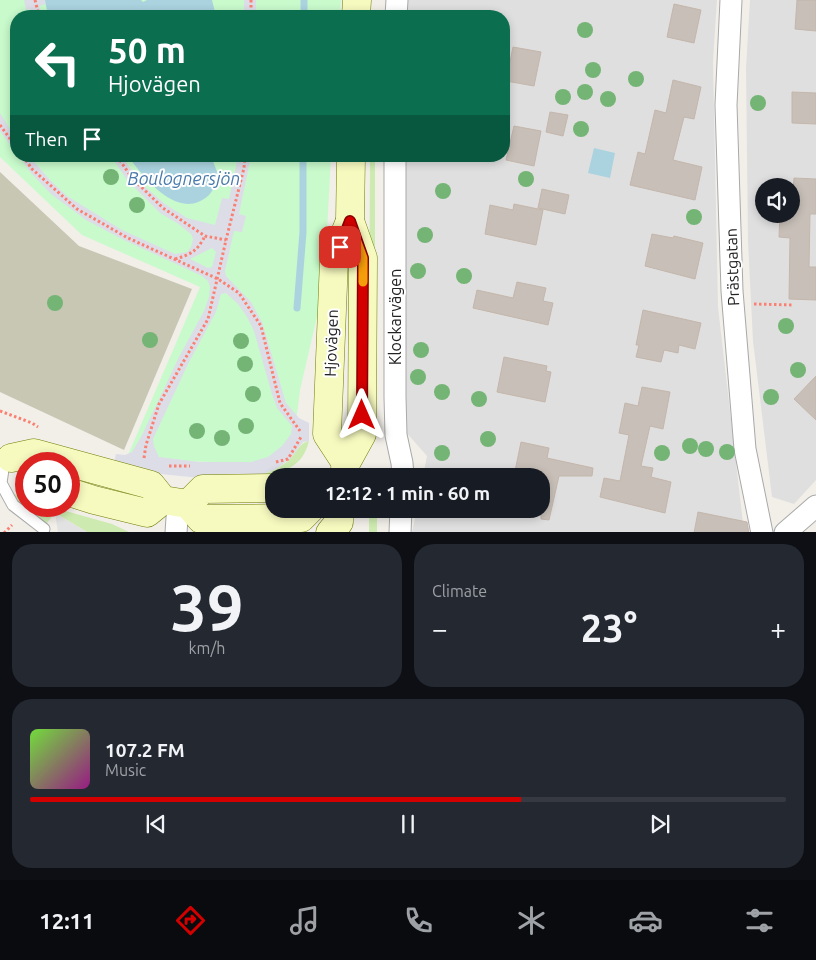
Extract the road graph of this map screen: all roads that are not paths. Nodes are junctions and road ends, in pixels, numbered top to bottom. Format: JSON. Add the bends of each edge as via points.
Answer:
{"nodes":[{"id":1,"x":731,"y":0,"type":"edge"},
{"id":2,"x":351,"y":162,"type":"edge"},
{"id":3,"x":395,"y":162,"type":"edge"},
{"id":4,"x":10,"y":461,"type":"edge"},
{"id":5,"x":344,"y":468,"type":"edge"},
{"id":6,"x":402,"y":468,"type":"edge"},
{"id":7,"x":265,"y":477,"type":"edge"},
{"id":8,"x":80,"y":496,"type":"edge"},
{"id":9,"x":176,"y":502,"type":"junction"},
{"id":10,"x":816,"y":506,"type":"edge"},
{"id":11,"x":301,"y":518,"type":"edge"},
{"id":12,"x":401,"y":518,"type":"edge"},
{"id":13,"x":44,"y":529,"type":"dead end"},
{"id":14,"x":176,"y":532,"type":"edge"},
{"id":15,"x":400,"y":532,"type":"edge"},
{"id":16,"x":762,"y":532,"type":"edge"},
{"id":17,"x":785,"y":532,"type":"edge"}],
"edges":[{"from":1,"to":16,"type":"street","name":"Prästgatan","via":[[726,105],[732,291],[745,449]]},
{"from":2,"to":5,"type":"main road","name":"Hjovägen","via":[[350,221],[334,260],[328,434]]},
{"from":3,"to":6,"type":"street","name":"Klockarvägen","via":[[394,397]]},
{"from":4,"to":9,"type":"main road","via":[[34,453],[151,485]]},
{"from":4,"to":13,"type":"lane","via":[[1,483],[13,505]]},
{"from":7,"to":9,"type":"main road","via":[[203,489]]},
{"from":8,"to":9,"type":"main road","via":[[146,513]]},
{"from":9,"to":11,"type":"main road","via":[[202,519]]},
{"from":9,"to":14,"type":"street"},
{"from":10,"to":17,"type":"street"},
{"from":12,"to":15,"type":"street"}]}
